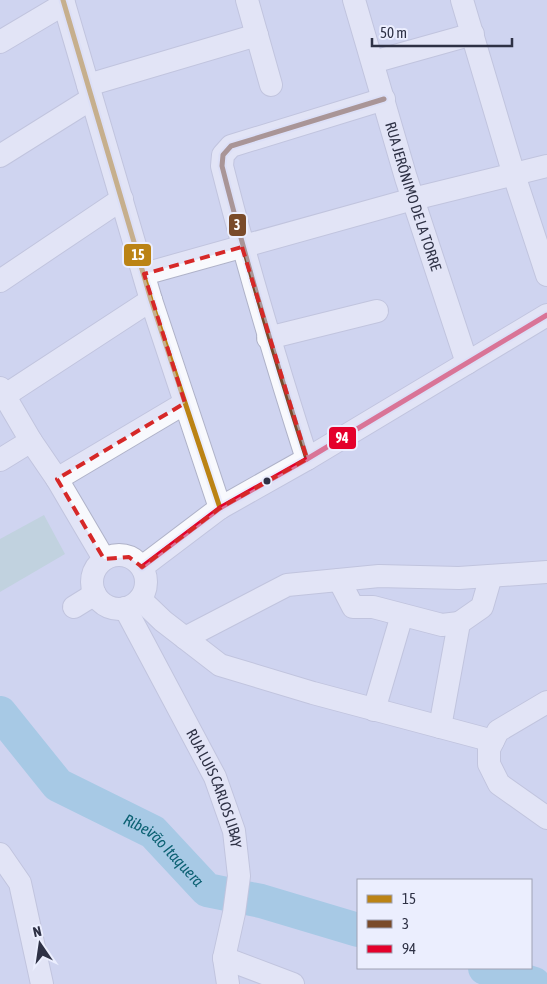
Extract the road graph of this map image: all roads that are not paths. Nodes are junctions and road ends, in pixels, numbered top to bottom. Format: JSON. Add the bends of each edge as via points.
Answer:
{"nodes":[{"id":1,"x":247,"y":0,"type":"edge"},
{"id":2,"x":354,"y":0,"type":"edge"},
{"id":3,"x":462,"y":0,"type":"edge"},
{"id":4,"x":64,"y":2,"type":"edge"},
{"id":5,"x":472,"y":34,"type":"junction"},
{"id":6,"x":257,"y":35,"type":"junction"},
{"id":7,"x":0,"y":42,"type":"edge"},
{"id":8,"x":373,"y":62,"type":"junction"},
{"id":9,"x":271,"y":85,"type":"dead end"},
{"id":10,"x":90,"y":92,"type":"junction"},
{"id":11,"x":384,"y":99,"type":"junction"},
{"id":12,"x":0,"y":156,"type":"edge"},
{"id":13,"x":547,"y":166,"type":"edge"},
{"id":14,"x":514,"y":175,"type":"junction"},
{"id":15,"x":122,"y":199,"type":"junction"},
{"id":16,"x":412,"y":199,"type":"junction"},
{"id":17,"x":242,"y":247,"type":"junction"},
{"id":18,"x":144,"y":274,"type":"junction"},
{"id":19,"x":547,"y":275,"type":"edge"},
{"id":20,"x":0,"y":281,"type":"edge"},
{"id":21,"x":151,"y":300,"type":"junction"},
{"id":22,"x":377,"y":311,"type":"dead end"},
{"id":23,"x":547,"y":315,"type":"edge"},
{"id":24,"x":268,"y":338,"type":"junction"},
{"id":25,"x":467,"y":363,"type":"junction"},
{"id":26,"x":2,"y":392,"type":"edge"},
{"id":27,"x":184,"y":404,"type":"junction"},
{"id":28,"x":32,"y":441,"type":"junction"},
{"id":29,"x":307,"y":459,"type":"junction"},
{"id":30,"x":0,"y":460,"type":"edge"},
{"id":31,"x":57,"y":479,"type":"junction"},
{"id":32,"x":220,"y":508,"type":"junction"},
{"id":33,"x":104,"y":560,"type":"junction"},
{"id":34,"x":142,"y":567,"type":"junction"},
{"id":35,"x":547,"y":572,"type":"edge"},
{"id":36,"x":491,"y":576,"type":"junction"},
{"id":37,"x":339,"y":580,"type":"junction"},
{"id":38,"x":95,"y":594,"type":"junction"},
{"id":39,"x":133,"y":604,"type":"junction"},
{"id":40,"x":74,"y":607,"type":"dead end"},
{"id":41,"x":402,"y":615,"type":"junction"},
{"id":42,"x":459,"y":623,"type":"junction"},
{"id":43,"x":185,"y":638,"type":"junction"},
{"id":44,"x":547,"y":702,"type":"edge"},
{"id":45,"x":374,"y":710,"type":"junction"},
{"id":46,"x":440,"y":726,"type":"junction"},
{"id":47,"x":493,"y":741,"type":"junction"},
{"id":48,"x":547,"y":818,"type":"edge"},
{"id":49,"x":0,"y":854,"type":"edge"},
{"id":50,"x":224,"y":958,"type":"junction"},
{"id":51,"x":42,"y":984,"type":"edge"},
{"id":52,"x":228,"y":984,"type":"edge"},
{"id":53,"x":293,"y":984,"type":"edge"}],
"edges":[{"from":1,"to":6,"type":"street"},
{"from":2,"to":8,"type":"street","name":"RUA JERÔNIMO DE LA TORRE"},
{"from":3,"to":5,"type":"street"},
{"from":4,"to":7,"type":"street"},
{"from":4,"to":10,"type":"street"},
{"from":5,"to":8,"type":"street"},
{"from":5,"to":14,"type":"street"},
{"from":6,"to":9,"type":"street"},
{"from":6,"to":10,"type":"street"},
{"from":8,"to":11,"type":"street","name":"RUA JERÔNIMO DE LA TORRE"},
{"from":10,"to":12,"type":"street"},
{"from":10,"to":15,"type":"street"},
{"from":11,"to":16,"type":"street","name":"RUA JERÔNIMO DE LA TORRE"},
{"from":11,"to":17,"type":"street","via":[[231,146],[223,155],[222,166]]},
{"from":13,"to":14,"type":"street"},
{"from":14,"to":16,"type":"street"},
{"from":14,"to":19,"type":"street"},
{"from":15,"to":18,"type":"street"},
{"from":15,"to":20,"type":"street"},
{"from":16,"to":17,"type":"street"},
{"from":16,"to":25,"type":"street","name":"RUA JERÔNIMO DE LA TORRE"},
{"from":17,"to":18,"type":"street"},
{"from":17,"to":24,"type":"street"},
{"from":18,"to":21,"type":"street"},
{"from":21,"to":26,"type":"street"},
{"from":21,"to":27,"type":"street"},
{"from":22,"to":24,"type":"street"},
{"from":23,"to":25,"type":"street"},
{"from":24,"to":29,"type":"street"},
{"from":25,"to":29,"type":"street"},
{"from":26,"to":28,"type":"street"},
{"from":27,"to":31,"type":"street"},
{"from":27,"to":32,"type":"street"},
{"from":28,"to":30,"type":"street"},
{"from":28,"to":31,"type":"street"},
{"from":29,"to":32,"type":"street"},
{"from":31,"to":33,"type":"street"},
{"from":32,"to":34,"type":"street"},
{"from":33,"to":34,"type":"street","via":[[120,555]]},
{"from":33,"to":38,"type":"street","via":[[93,576]]},
{"from":34,"to":39,"type":"street","via":[[146,583]]},
{"from":35,"to":36,"type":"street"},
{"from":36,"to":37,"type":"street","via":[[379,576]]},
{"from":36,"to":42,"type":"street","via":[[482,607]]},
{"from":37,"to":41,"type":"street","via":[[353,606],[373,607]]},
{"from":37,"to":43,"type":"street","via":[[287,585]]},
{"from":38,"to":39,"type":"street","via":[[108,606],[117,608]]},
{"from":38,"to":40,"type":"street"},
{"from":39,"to":43,"type":"street","via":[[164,621]]},
{"from":39,"to":50,"type":"street","name":"RUA LUIS CARLOS LIBAY","via":[[215,777],[234,831],[239,876]]},
{"from":41,"to":42,"type":"street","via":[[442,625]]},
{"from":41,"to":45,"type":"street"},
{"from":42,"to":46,"type":"street"},
{"from":43,"to":45,"type":"street","via":[[220,666]]},
{"from":44,"to":47,"type":"street","via":[[498,730]]},
{"from":45,"to":46,"type":"street"},
{"from":46,"to":47,"type":"street"},
{"from":47,"to":48,"type":"street","via":[[489,749],[489,764],[500,784]]},
{"from":49,"to":51,"type":"street","via":[[20,884]]},
{"from":50,"to":52,"type":"street","name":"RUA LUIS CARLOS LIBAY"},
{"from":50,"to":53,"type":"street"}]}
